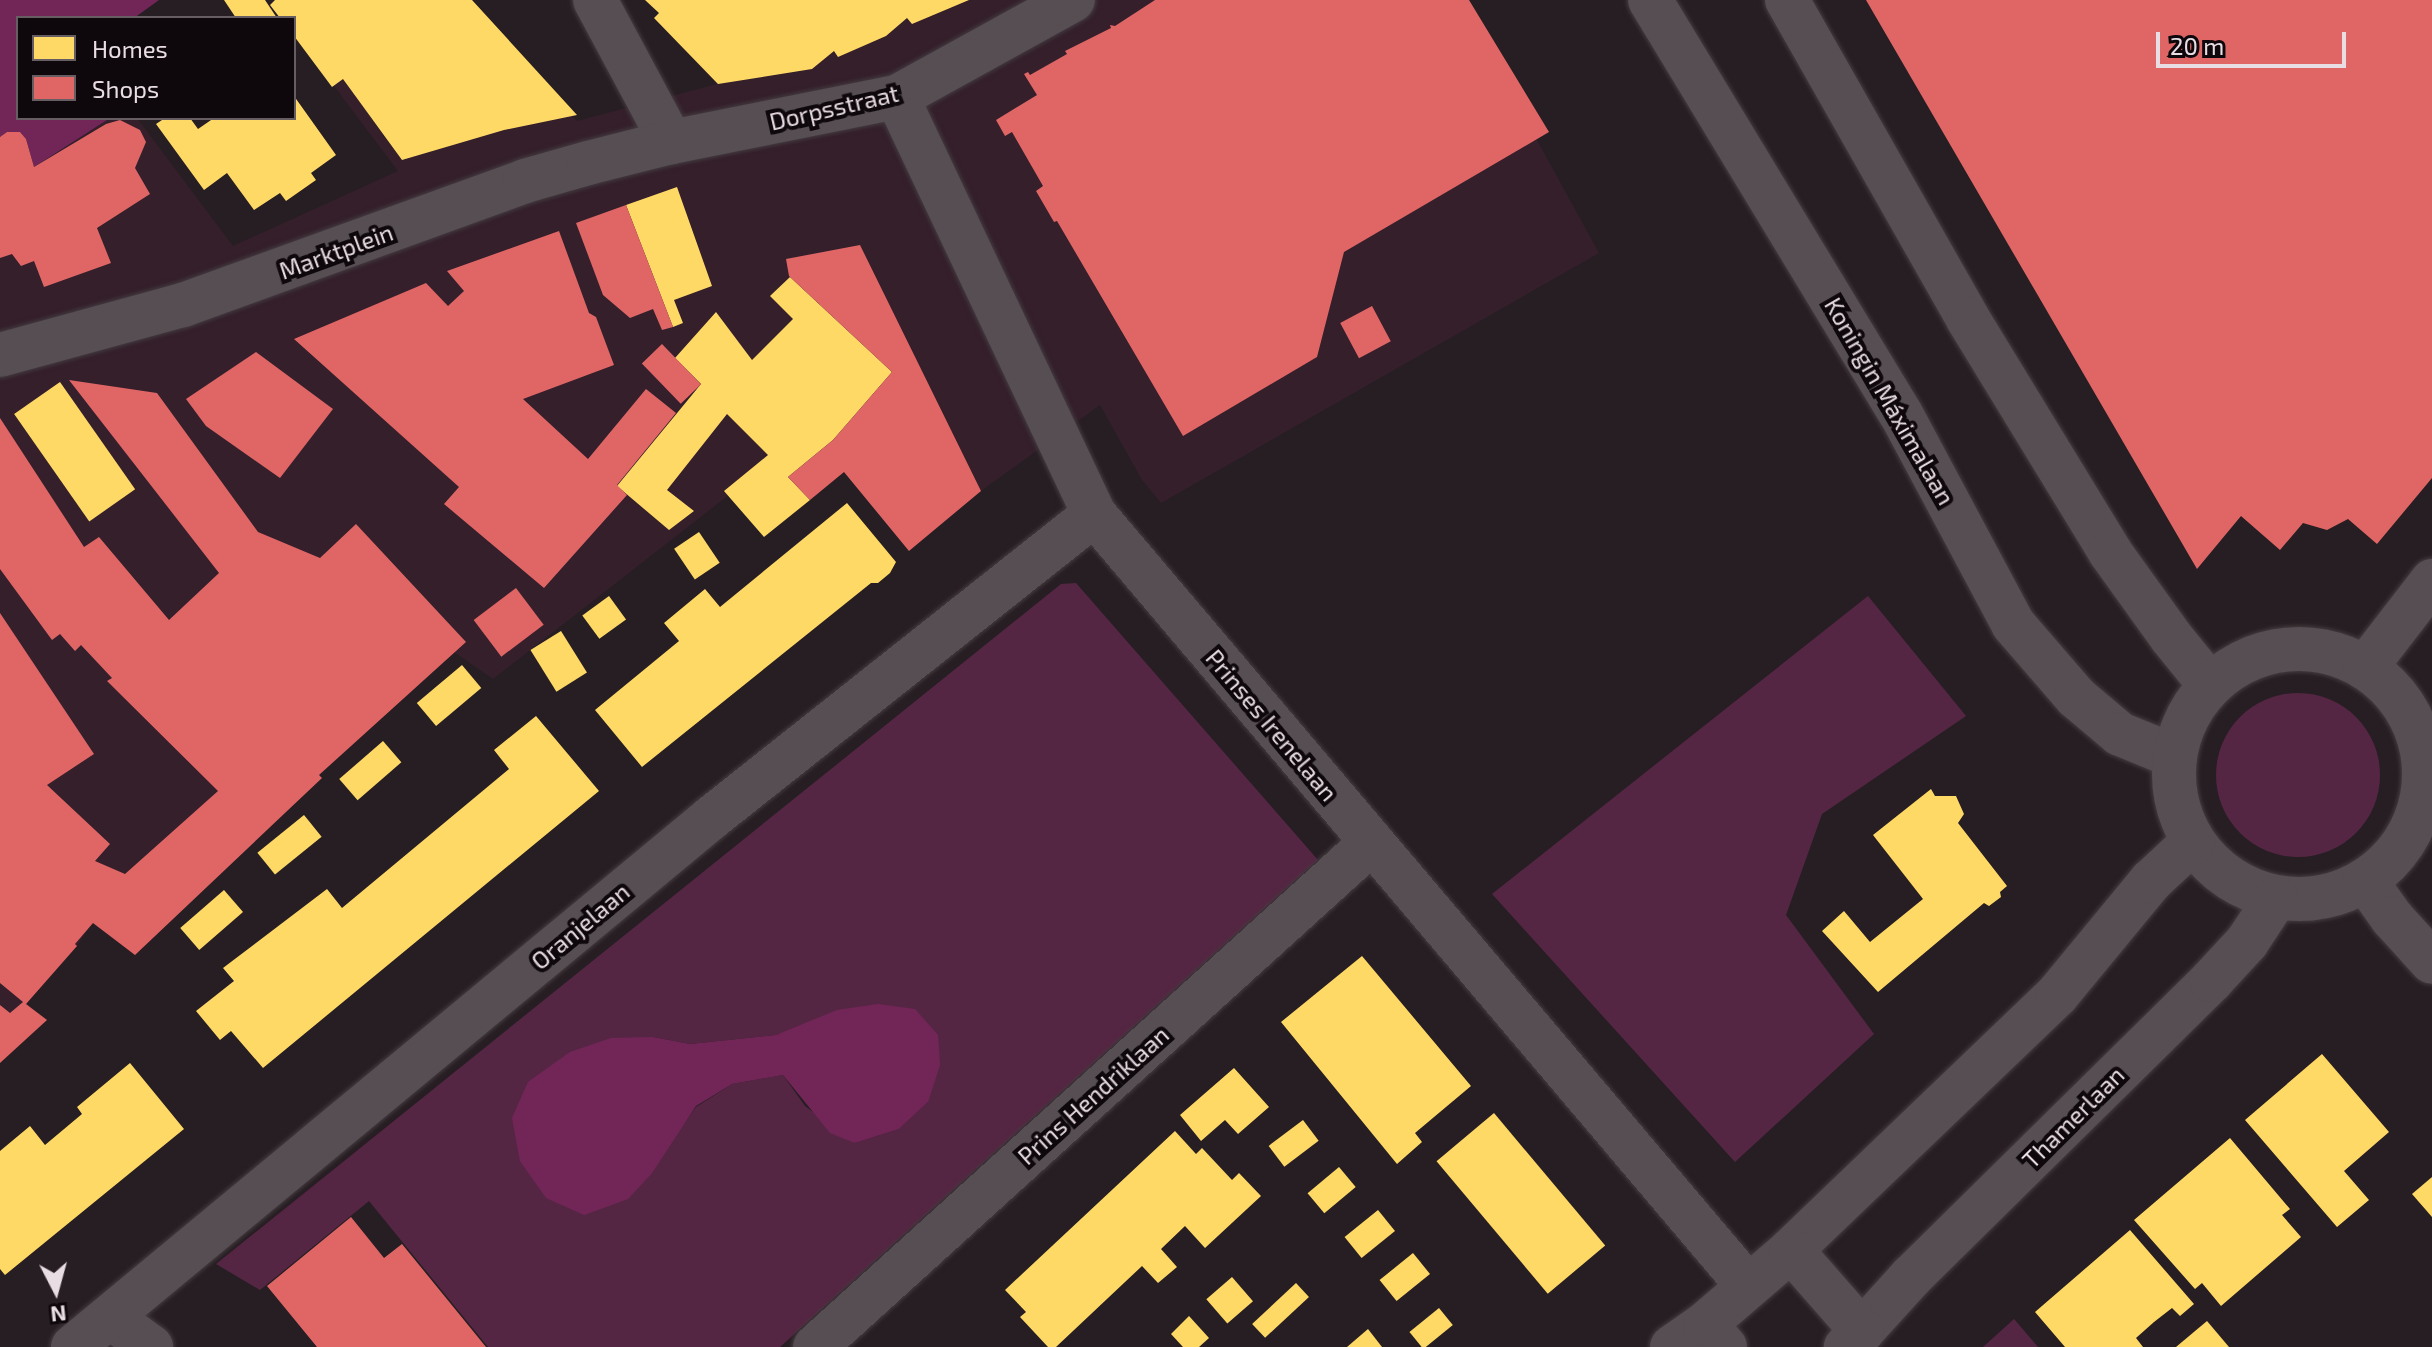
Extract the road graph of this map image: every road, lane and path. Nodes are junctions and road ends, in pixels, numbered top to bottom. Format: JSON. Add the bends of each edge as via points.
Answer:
{"nodes":[{"id":1,"x":595,"y":0,"type":"edge"},
{"id":2,"x":1073,"y":0,"type":"edge"},
{"id":3,"x":1650,"y":0,"type":"edge"},
{"id":4,"x":1787,"y":0,"type":"edge"},
{"id":5,"x":897,"y":97,"type":"junction"},
{"id":6,"x":671,"y":142,"type":"junction"},
{"id":7,"x":0,"y":355,"type":"edge"},
{"id":8,"x":1094,"y":514,"type":"junction"},
{"id":9,"x":2432,"y":581,"type":"edge"},
{"id":10,"x":2365,"y":668,"type":"junction"},
{"id":11,"x":2210,"y":685,"type":"junction"},
{"id":12,"x":2429,"y":749,"type":"edge"},
{"id":13,"x":2174,"y":756,"type":"junction"},
{"id":14,"x":2193,"y":842,"type":"junction"},
{"id":15,"x":2421,"y":842,"type":"edge"},
{"id":16,"x":1371,"y":843,"type":"junction"},
{"id":17,"x":2365,"y":880,"type":"junction"},
{"id":18,"x":2276,"y":898,"type":"junction"},
{"id":19,"x":2432,"y":962,"type":"edge"},
{"id":20,"x":1791,"y":1250,"type":"junction"},
{"id":21,"x":1748,"y":1286,"type":"junction"},
{"id":22,"x":110,"y":1317,"type":"junction"},
{"id":23,"x":1701,"y":1339,"type":"edge"},
{"id":24,"x":1854,"y":1339,"type":"edge"},
{"id":25,"x":73,"y":1347,"type":"edge"},
{"id":26,"x":151,"y":1347,"type":"edge"},
{"id":27,"x":815,"y":1347,"type":"edge"}],
"edges":[{"from":1,"to":6,"type":"street"},
{"from":2,"to":5,"type":"street","name":"Dorpsstraat"},
{"from":3,"to":13,"type":"street","name":"Koningin Máximalaan","via":[[1901,414],[2013,624],[2076,697],[2120,734]]},
{"from":4,"to":11,"type":"street","via":[[1968,319],[2110,552]]},
{"from":5,"to":6,"type":"street","name":"Dorpsstraat"},
{"from":5,"to":8,"type":"street","name":"Prinses Irenelaan"},
{"from":6,"to":7,"type":"street","name":"Marktplein","via":[[525,181],[183,305]]},
{"from":8,"to":16,"type":"street","name":"Prinses Irenelaan"},
{"from":8,"to":22,"type":"street","name":"Oranjelaan","via":[[701,826]]},
{"from":9,"to":10,"type":"street"},
{"from":10,"to":11,"type":"street","via":[[2314,649],[2280,651],[2247,659]]},
{"from":10,"to":12,"type":"street","via":[[2395,694]]},
{"from":11,"to":13,"type":"street","via":[[2194,705]]},
{"from":12,"to":15,"type":"street"},
{"from":13,"to":14,"type":"street","via":[[2176,800]]},
{"from":14,"to":18,"type":"street","via":[[2237,884]]},
{"from":14,"to":20,"type":"street","via":[[2151,881],[2057,995]]},
{"from":15,"to":17,"type":"street"},
{"from":16,"to":21,"type":"street","name":"Prinses Irenelaan"},
{"from":16,"to":27,"type":"street","name":"Prins Hendriklaan"},
{"from":17,"to":18,"type":"street","via":[[2322,897]]},
{"from":17,"to":19,"type":"street"},
{"from":18,"to":24,"type":"street","name":"Thamerlaan","via":[[2247,942],[2211,981]]},
{"from":20,"to":21,"type":"street"},
{"from":20,"to":24,"type":"street"},
{"from":21,"to":23,"type":"street"},
{"from":22,"to":25,"type":"street","name":"Oranjelaan"},
{"from":22,"to":26,"type":"street"}]}
